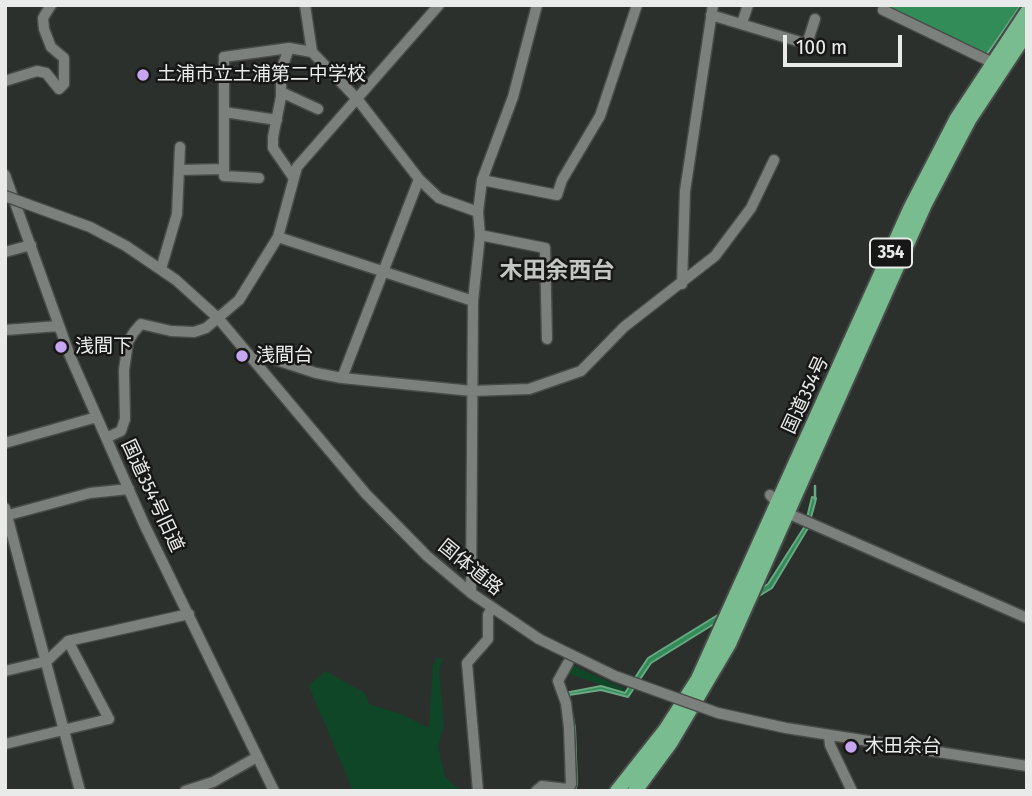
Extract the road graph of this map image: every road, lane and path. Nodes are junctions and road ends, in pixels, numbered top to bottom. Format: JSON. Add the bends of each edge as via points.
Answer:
{"nodes":[{"id":1,"x":51,"y":5,"type":"edge"},
{"id":2,"x":305,"y":5,"type":"edge"},
{"id":3,"x":439,"y":5,"type":"edge"},
{"id":4,"x":537,"y":5,"type":"edge"},
{"id":5,"x":637,"y":5,"type":"edge"},
{"id":6,"x":748,"y":5,"type":"edge"},
{"id":7,"x":885,"y":5,"type":"edge"},
{"id":8,"x":712,"y":10,"type":"edge"},
{"id":9,"x":1027,"y":12,"type":"edge"},
{"id":10,"x":815,"y":19,"type":"dead end"},
{"id":11,"x":742,"y":23,"type":"junction"},
{"id":12,"x":1027,"y":32,"type":"edge"},
{"id":13,"x":289,"y":48,"type":"junction"},
{"id":14,"x":312,"y":52,"type":"junction"},
{"id":15,"x":991,"y":62,"type":"junction"},
{"id":16,"x":5,"y":81,"type":"edge"},
{"id":17,"x":281,"y":92,"type":"junction"},
{"id":18,"x":358,"y":100,"type":"junction"},
{"id":19,"x":318,"y":109,"type":"dead end"},
{"id":20,"x":224,"y":112,"type":"junction"},
{"id":21,"x":277,"y":120,"type":"junction"},
{"id":22,"x":180,"y":147,"type":"dead end"},
{"id":23,"x":774,"y":160,"type":"dead end"},
{"id":24,"x":224,"y":169,"type":"junction"},
{"id":25,"x":179,"y":170,"type":"junction"},
{"id":26,"x":6,"y":177,"type":"edge"},
{"id":27,"x":293,"y":177,"type":"junction"},
{"id":28,"x":259,"y":178,"type":"dead end"},
{"id":29,"x":419,"y":179,"type":"junction"},
{"id":30,"x":482,"y":180,"type":"junction"},
{"id":31,"x":5,"y":196,"type":"edge"},
{"id":32,"x":5,"y":204,"type":"edge"},
{"id":33,"x":19,"y":207,"type":"junction"},
{"id":34,"x":478,"y":212,"type":"junction"},
{"id":35,"x":480,"y":235,"type":"junction"},
{"id":36,"x":278,"y":237,"type":"junction"},
{"id":37,"x":31,"y":245,"type":"junction"},
{"id":38,"x":5,"y":252,"type":"edge"},
{"id":39,"x":161,"y":269,"type":"junction"},
{"id":40,"x":383,"y":270,"type":"junction"},
{"id":41,"x":682,"y":284,"type":"junction"},
{"id":42,"x":473,"y":301,"type":"junction"},
{"id":43,"x":218,"y":318,"type":"junction"},
{"id":44,"x":59,"y":326,"type":"junction"},
{"id":45,"x":5,"y":330,"type":"edge"},
{"id":46,"x":547,"y":339,"type":"dead end"},
{"id":47,"x":254,"y":358,"type":"junction"},
{"id":48,"x":342,"y":378,"type":"junction"},
{"id":49,"x":472,"y":391,"type":"junction"},
{"id":50,"x":97,"y":416,"type":"junction"},
{"id":51,"x":106,"y":439,"type":"junction"},
{"id":52,"x":5,"y":443,"type":"edge"},
{"id":53,"x":129,"y":489,"type":"junction"},
{"id":54,"x":778,"y":504,"type":"junction"},
{"id":55,"x":6,"y":513,"type":"edge"},
{"id":56,"x":471,"y":593,"type":"junction"},
{"id":57,"x":492,"y":608,"type":"junction"},
{"id":58,"x":189,"y":614,"type":"junction"},
{"id":59,"x":1027,"y":618,"type":"edge"},
{"id":60,"x":68,"y":641,"type":"junction"},
{"id":61,"x":47,"y":661,"type":"junction"},
{"id":62,"x":568,"y":663,"type":"dead end"},
{"id":63,"x":5,"y":671,"type":"edge"},
{"id":64,"x":64,"y":729,"type":"junction"},
{"id":65,"x":830,"y":736,"type":"junction"},
{"id":66,"x":5,"y":744,"type":"edge"},
{"id":67,"x":257,"y":757,"type":"junction"},
{"id":68,"x":1027,"y":766,"type":"edge"},
{"id":69,"x":570,"y":789,"type":"edge"},
{"id":70,"x":80,"y":791,"type":"edge"},
{"id":71,"x":185,"y":791,"type":"edge"},
{"id":72,"x":274,"y":791,"type":"edge"},
{"id":73,"x":478,"y":791,"type":"edge"},
{"id":74,"x":536,"y":791,"type":"edge"},
{"id":75,"x":617,"y":791,"type":"edge"},
{"id":76,"x":635,"y":791,"type":"edge"},
{"id":77,"x":852,"y":791,"type":"edge"}],
"edges":[{"from":1,"to":16,"type":"street","via":[[43,18],[44,29],[51,47],[64,58],[64,84],[58,89],[46,73],[37,71]]},
{"from":2,"to":14,"type":"street"},
{"from":3,"to":18,"type":"street"},
{"from":4,"to":30,"type":"street","via":[[513,97]]},
{"from":5,"to":30,"type":"street","via":[[600,116],[556,194]]},
{"from":6,"to":11,"type":"street"},
{"from":7,"to":15,"type":"street","via":[[883,10]]},
{"from":8,"to":11,"type":"street"},
{"from":8,"to":41,"type":"street","via":[[685,191]]},
{"from":9,"to":15,"type":"highway","name":"国道354号","number":"354"},
{"from":10,"to":11,"type":"street","via":[[807,44]]},
{"from":12,"to":54,"type":"highway","name":"国道354号","number":"354","via":[[969,120]]},
{"from":13,"to":14,"type":"street"},
{"from":13,"to":17,"type":"street","via":[[281,71]]},
{"from":13,"to":20,"type":"street","via":[[224,57]]},
{"from":14,"to":18,"type":"street"},
{"from":15,"to":54,"type":"highway","name":"国道354号","number":"354","via":[[911,207]]},
{"from":17,"to":19,"type":"street"},
{"from":17,"to":21,"type":"street"},
{"from":18,"to":27,"type":"street","via":[[306,155]]},
{"from":18,"to":29,"type":"street"},
{"from":20,"to":21,"type":"street"},
{"from":20,"to":24,"type":"street"},
{"from":21,"to":27,"type":"street","via":[[274,148]]},
{"from":22,"to":25,"type":"street"},
{"from":23,"to":41,"type":"street","via":[[732,236]]},
{"from":24,"to":25,"type":"street"},
{"from":24,"to":28,"type":"street","via":[[224,176]]},
{"from":25,"to":39,"type":"street","via":[[177,214]]},
{"from":26,"to":33,"type":"street","name":"国道354号旧道"},
{"from":27,"to":36,"type":"street"},
{"from":29,"to":34,"type":"street","via":[[439,198]]},
{"from":29,"to":40,"type":"street"},
{"from":30,"to":34,"type":"street"},
{"from":31,"to":39,"type":"street","name":"国体道路","bridge":true,"via":[[61,215],[126,246]]},
{"from":32,"to":33,"type":"street"},
{"from":33,"to":37,"type":"street","name":"国道354号旧道"},
{"from":34,"to":35,"type":"street"},
{"from":35,"to":42,"type":"street"},
{"from":35,"to":46,"type":"street","via":[[545,248]]},
{"from":36,"to":40,"type":"street"},
{"from":36,"to":43,"type":"street","via":[[239,300]]},
{"from":37,"to":38,"type":"street"},
{"from":37,"to":44,"type":"street","name":"国道354号旧道"},
{"from":39,"to":43,"type":"street","name":"国体道路"},
{"from":40,"to":42,"type":"street"},
{"from":40,"to":48,"type":"street"},
{"from":41,"to":49,"type":"street","via":[[624,327],[581,371],[529,388]]},
{"from":42,"to":49,"type":"street"},
{"from":43,"to":47,"type":"street","name":"国体道路"},
{"from":43,"to":51,"type":"street","via":[[194,332],[141,324],[128,342],[125,419],[121,432]]},
{"from":44,"to":45,"type":"street"},
{"from":44,"to":50,"type":"street","name":"国道354号旧道"},
{"from":47,"to":48,"type":"street","via":[[264,356]]},
{"from":47,"to":56,"type":"street","name":"国体道路","via":[[383,512]]},
{"from":48,"to":49,"type":"street"},
{"from":49,"to":56,"type":"street"},
{"from":50,"to":51,"type":"street","name":"国道354号旧道"},
{"from":50,"to":52,"type":"street"},
{"from":51,"to":53,"type":"street","name":"国道354号旧道"},
{"from":53,"to":55,"type":"street","via":[[90,493]]},
{"from":53,"to":58,"type":"street","name":"国道354号旧道"},
{"from":54,"to":59,"type":"street"},
{"from":54,"to":75,"type":"highway","name":"国道354号","number":"354","via":[[698,678],[666,729]]},
{"from":54,"to":76,"type":"highway","name":"国道354号","number":"354","via":[[708,684]]},
{"from":55,"to":61,"type":"street"},
{"from":56,"to":57,"type":"street","name":"国体道路"},
{"from":57,"to":65,"type":"street","name":"国体道路","bridge":true,"via":[[540,639],[615,676],[718,713]]},
{"from":57,"to":73,"type":"street","via":[[488,639],[467,663]]},
{"from":58,"to":60,"type":"street"},
{"from":58,"to":67,"type":"street","name":"国道354号旧道"},
{"from":60,"to":61,"type":"street"},
{"from":60,"to":64,"type":"street","via":[[109,719]]},
{"from":61,"to":63,"type":"street"},
{"from":61,"to":64,"type":"street"},
{"from":62,"to":69,"type":"street","via":[[558,681],[566,703]]},
{"from":64,"to":66,"type":"street"},
{"from":64,"to":70,"type":"street"},
{"from":65,"to":68,"type":"street","name":"国体道路"},
{"from":65,"to":77,"type":"street"},
{"from":67,"to":71,"type":"street","via":[[213,782]]},
{"from":67,"to":72,"type":"street","name":"国道354号旧道"},
{"from":69,"to":74,"type":"street","via":[[542,786]]}]}
